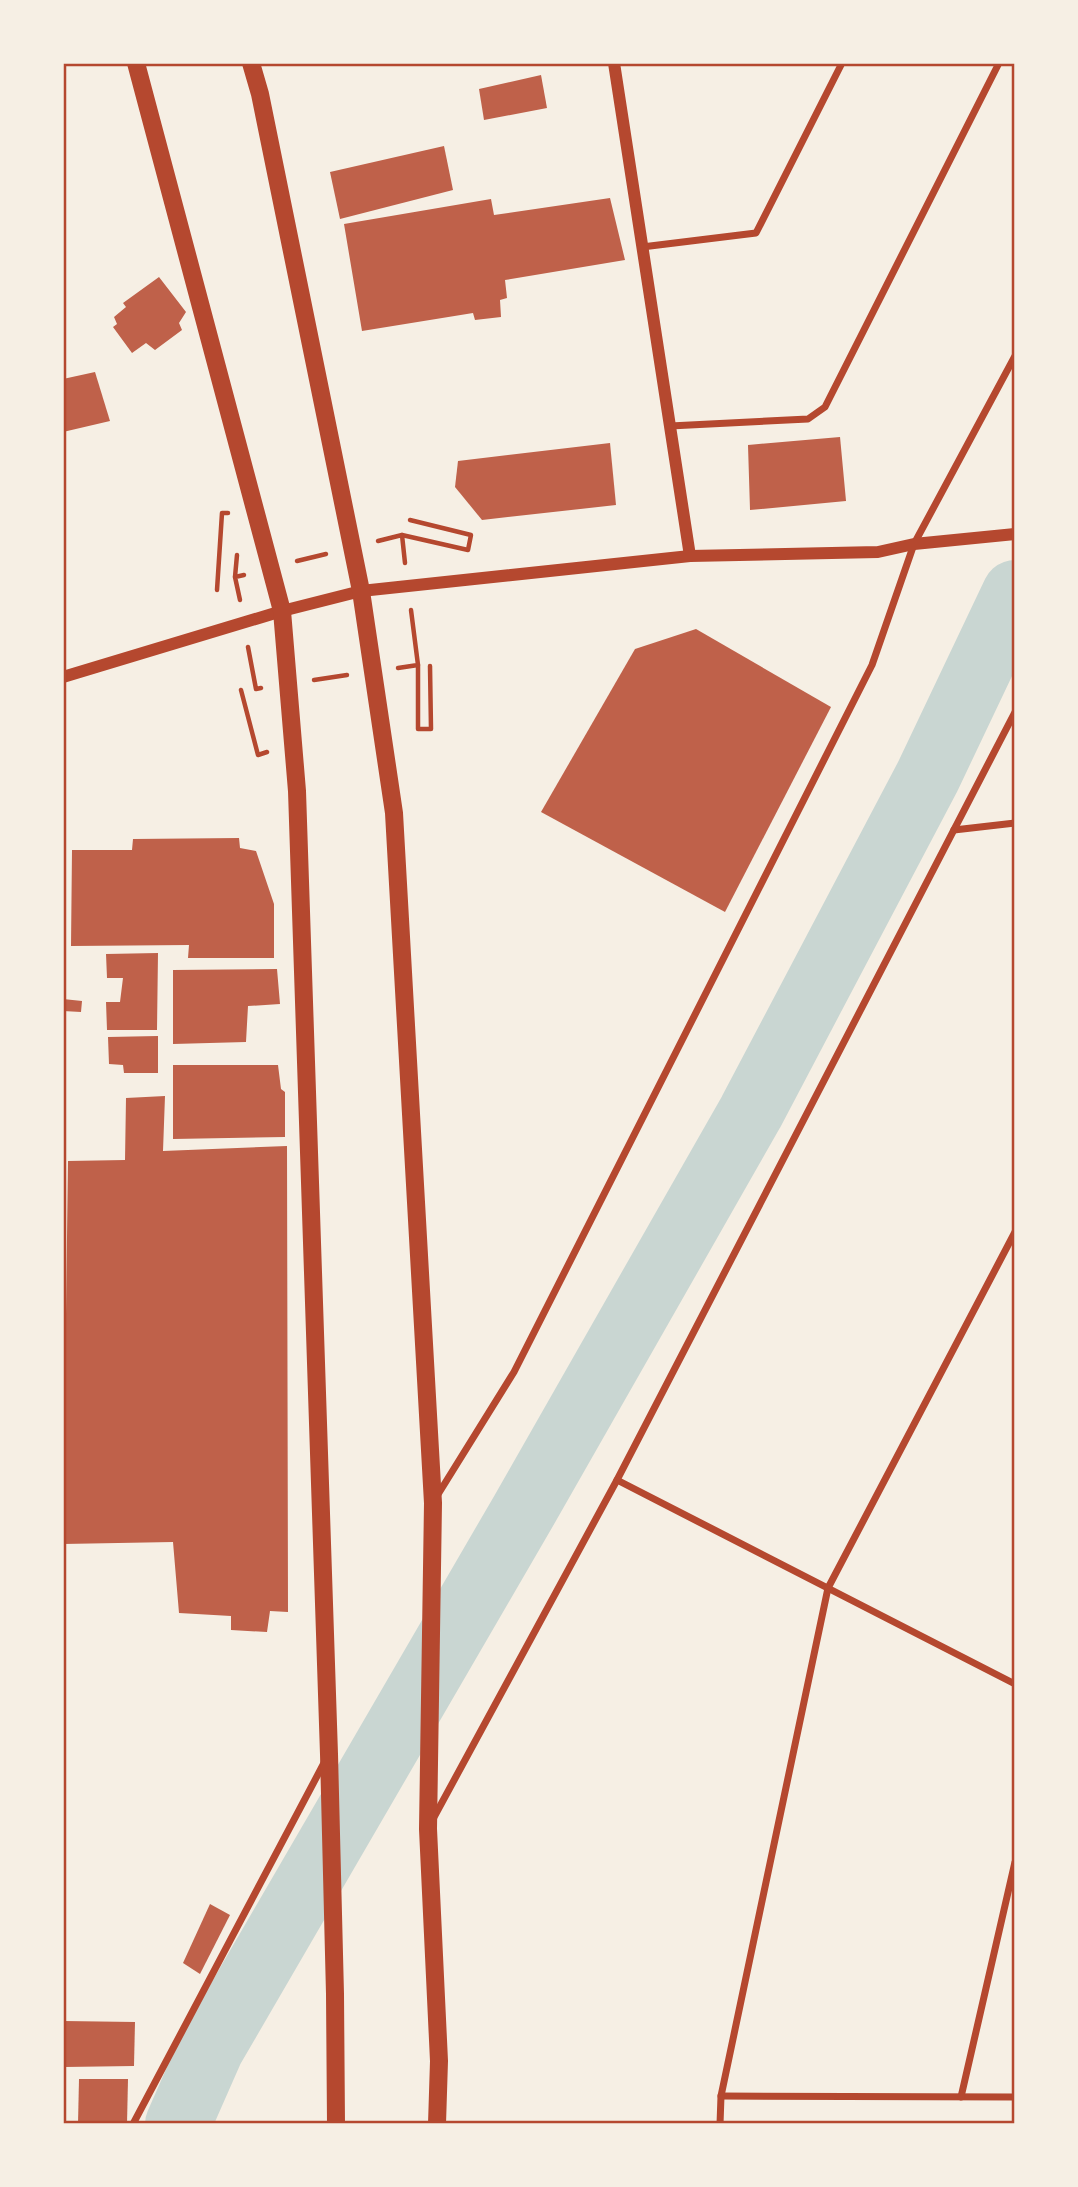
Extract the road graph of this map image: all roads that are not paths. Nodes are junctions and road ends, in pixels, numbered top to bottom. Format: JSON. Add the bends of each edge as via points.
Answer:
{"nodes":[{"id":1,"x":136,"y":63,"type":"edge"},
{"id":2,"x":251,"y":63,"type":"edge"},
{"id":3,"x":614,"y":63,"type":"edge"},
{"id":4,"x":842,"y":63,"type":"edge"},
{"id":5,"x":999,"y":63,"type":"edge"},
{"id":6,"x":642,"y":247,"type":"junction"},
{"id":7,"x":1015,"y":356,"type":"edge"},
{"id":8,"x":670,"y":426,"type":"junction"},
{"id":9,"x":1015,"y":534,"type":"edge"},
{"id":10,"x":914,"y":544,"type":"junction"},
{"id":11,"x":690,"y":556,"type":"junction"},
{"id":12,"x":361,"y":591,"type":"junction"},
{"id":13,"x":282,"y":611,"type":"junction"},
{"id":14,"x":63,"y":677,"type":"edge"},
{"id":15,"x":1015,"y":712,"type":"edge"},
{"id":16,"x":1015,"y":823,"type":"edge"},
{"id":17,"x":954,"y":830,"type":"junction"},
{"id":18,"x":1015,"y":1232,"type":"edge"},
{"id":19,"x":617,"y":1480,"type":"junction"},
{"id":20,"x":433,"y":1503,"type":"junction"},
{"id":21,"x":828,"y":1588,"type":"junction"},
{"id":22,"x":1015,"y":1684,"type":"edge"},
{"id":23,"x":329,"y":1754,"type":"junction"},
{"id":24,"x":428,"y":1829,"type":"junction"},
{"id":25,"x":1015,"y":1862,"type":"edge"},
{"id":26,"x":721,"y":2096,"type":"junction"},
{"id":27,"x":961,"y":2097,"type":"junction"},
{"id":28,"x":1015,"y":2097,"type":"edge"},
{"id":29,"x":133,"y":2124,"type":"edge"},
{"id":30,"x":335,"y":2124,"type":"edge"},
{"id":31,"x":437,"y":2124,"type":"edge"},
{"id":32,"x":720,"y":2124,"type":"edge"}],
"edges":[{"from":1,"to":13,"type":"main road"},
{"from":2,"to":12,"type":"main road"},
{"from":3,"to":6,"type":"street"},
{"from":4,"to":6,"type":"street","via":[[756,233]]},
{"from":5,"to":8,"type":"street","via":[[825,407],[808,419]]},
{"from":6,"to":8,"type":"street"},
{"from":7,"to":10,"type":"street"},
{"from":8,"to":11,"type":"street"},
{"from":9,"to":10,"type":"street"},
{"from":10,"to":11,"type":"street","via":[[878,552]]},
{"from":10,"to":20,"type":"street","via":[[872,665],[514,1372]]},
{"from":11,"to":12,"type":"street"},
{"from":12,"to":13,"type":"street"},
{"from":12,"to":20,"type":"main road","via":[[394,813]]},
{"from":13,"to":14,"type":"street"},
{"from":13,"to":23,"type":"main road","via":[[297,791]]},
{"from":15,"to":17,"type":"street"},
{"from":16,"to":17,"type":"street"},
{"from":17,"to":19,"type":"street"},
{"from":18,"to":21,"type":"street"},
{"from":19,"to":21,"type":"street"},
{"from":19,"to":24,"type":"street"},
{"from":20,"to":24,"type":"main road"},
{"from":21,"to":22,"type":"street"},
{"from":21,"to":26,"type":"street"},
{"from":23,"to":29,"type":"street"},
{"from":23,"to":30,"type":"main road"},
{"from":24,"to":31,"type":"main road","via":[[439,2061]]},
{"from":25,"to":27,"type":"street"},
{"from":26,"to":27,"type":"street"},
{"from":26,"to":32,"type":"street"},
{"from":27,"to":28,"type":"street"}]}
